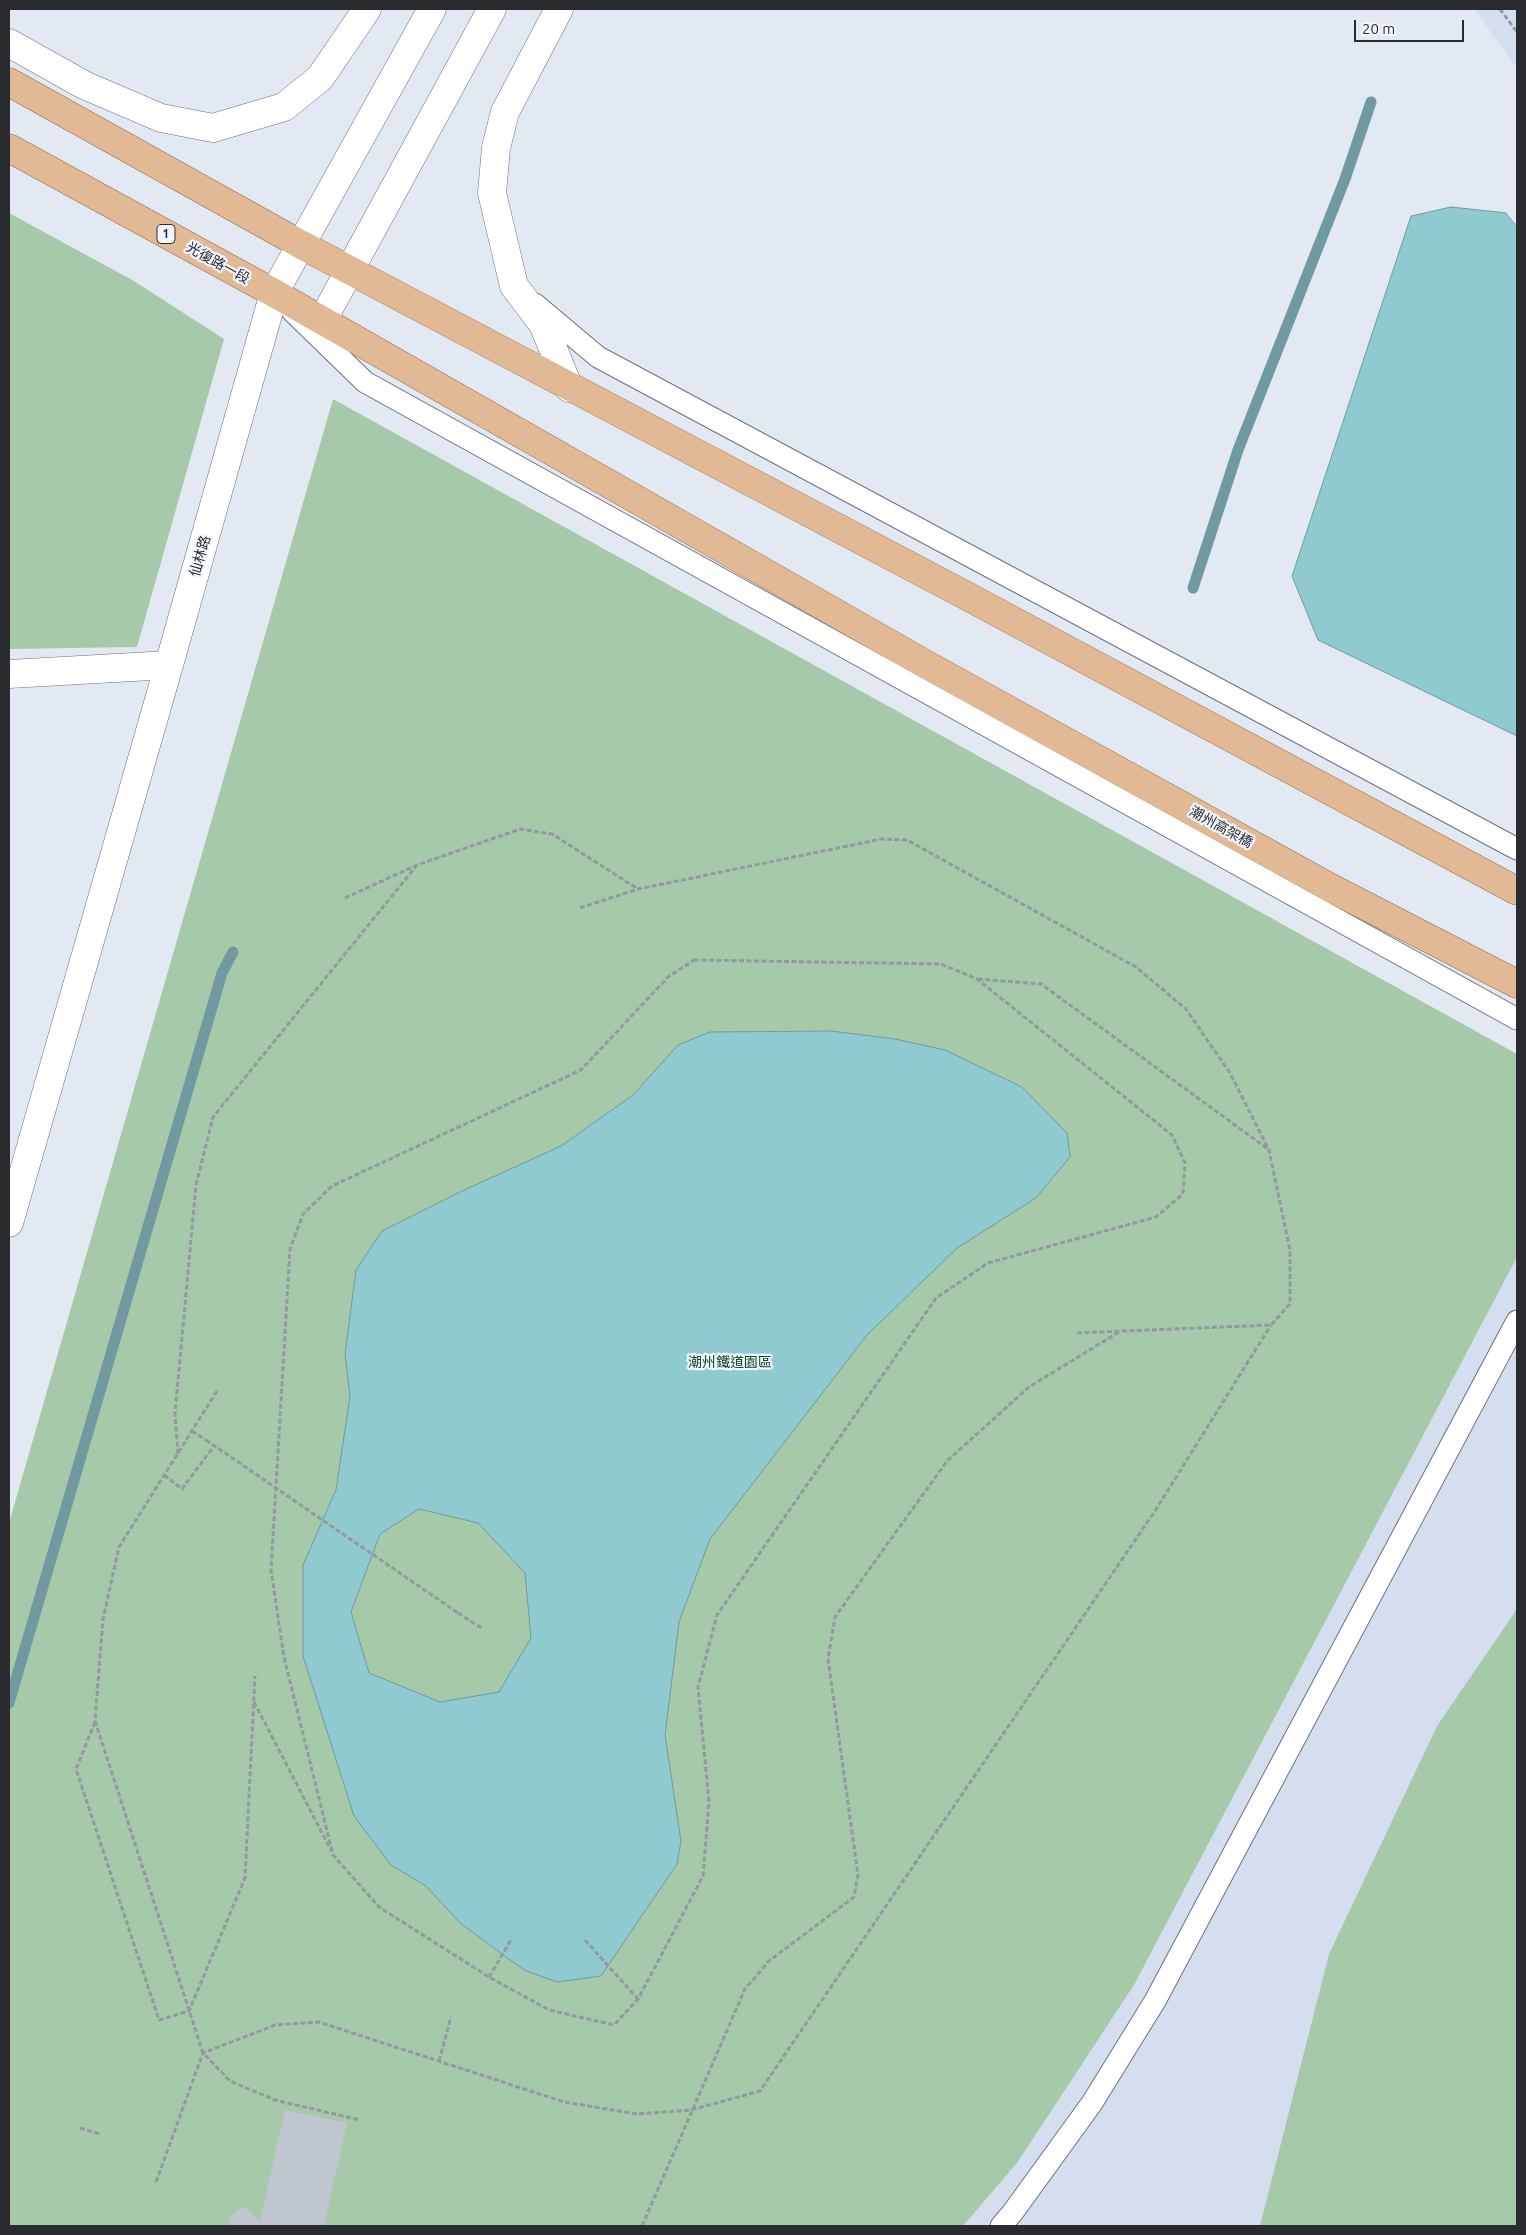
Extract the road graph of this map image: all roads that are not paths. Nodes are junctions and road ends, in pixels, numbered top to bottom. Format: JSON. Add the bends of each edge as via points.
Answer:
{"nodes":[{"id":1,"x":367,"y":9,"type":"edge"},
{"id":2,"x":432,"y":9,"type":"edge"},
{"id":3,"x":492,"y":9,"type":"edge"},
{"id":4,"x":559,"y":9,"type":"edge"},
{"id":5,"x":9,"y":42,"type":"edge"},
{"id":6,"x":9,"y":82,"type":"edge"},
{"id":7,"x":9,"y":148,"type":"edge"},
{"id":8,"x":300,"y":244,"type":"junction"},
{"id":9,"x":349,"y":270,"type":"junction"},
{"id":10,"x":514,"y":286,"type":"junction"},
{"id":11,"x":274,"y":293,"type":"junction"},
{"id":12,"x":322,"y":321,"type":"junction"},
{"id":13,"x":569,"y":388,"type":"junction"},
{"id":14,"x":169,"y":665,"type":"junction"},
{"id":15,"x":9,"y":674,"type":"edge"},
{"id":16,"x":1517,"y":849,"type":"edge"},
{"id":17,"x":1517,"y":891,"type":"edge"},
{"id":18,"x":1517,"y":984,"type":"edge"},
{"id":19,"x":1517,"y":1019,"type":"edge"},
{"id":20,"x":9,"y":1223,"type":"edge"},
{"id":21,"x":1517,"y":1321,"type":"edge"},
{"id":22,"x":1001,"y":2226,"type":"edge"}],
"edges":[{"from":1,"to":5,"type":"street","via":[[320,78],[284,107],[213,128],[161,118],[84,85]]},
{"from":2,"to":8,"type":"street","name":"仙林路"},
{"from":3,"to":9,"type":"street"},
{"from":4,"to":10,"type":"street","via":[[505,112],[496,148],[492,193]]},
{"from":6,"to":8,"type":"main road"},
{"from":7,"to":11,"type":"main road","name":"光復路一段","number":"1"},
{"from":8,"to":9,"type":"main road"},
{"from":8,"to":11,"type":"street","name":"仙林路"},
{"from":9,"to":12,"type":"street"},
{"from":9,"to":13,"type":"main road"},
{"from":10,"to":13,"type":"street","via":[[543,324]]},
{"from":10,"to":16,"type":"lane","via":[[598,356]]},
{"from":11,"to":12,"type":"main road","name":"光復路一段","number":"1"},
{"from":11,"to":14,"type":"street","name":"仙林路"},
{"from":11,"to":19,"type":"lane","via":[[365,382]]},
{"from":12,"to":18,"type":"main road","name":"潮州高架橋","via":[[927,665],[1331,888]]},
{"from":13,"to":17,"type":"main road","via":[[965,595]]},
{"from":14,"to":15,"type":"street"},
{"from":14,"to":20,"type":"street","name":"仙林路"},
{"from":21,"to":22,"type":"lane","via":[[1155,2001],[1092,2103]]}]}
